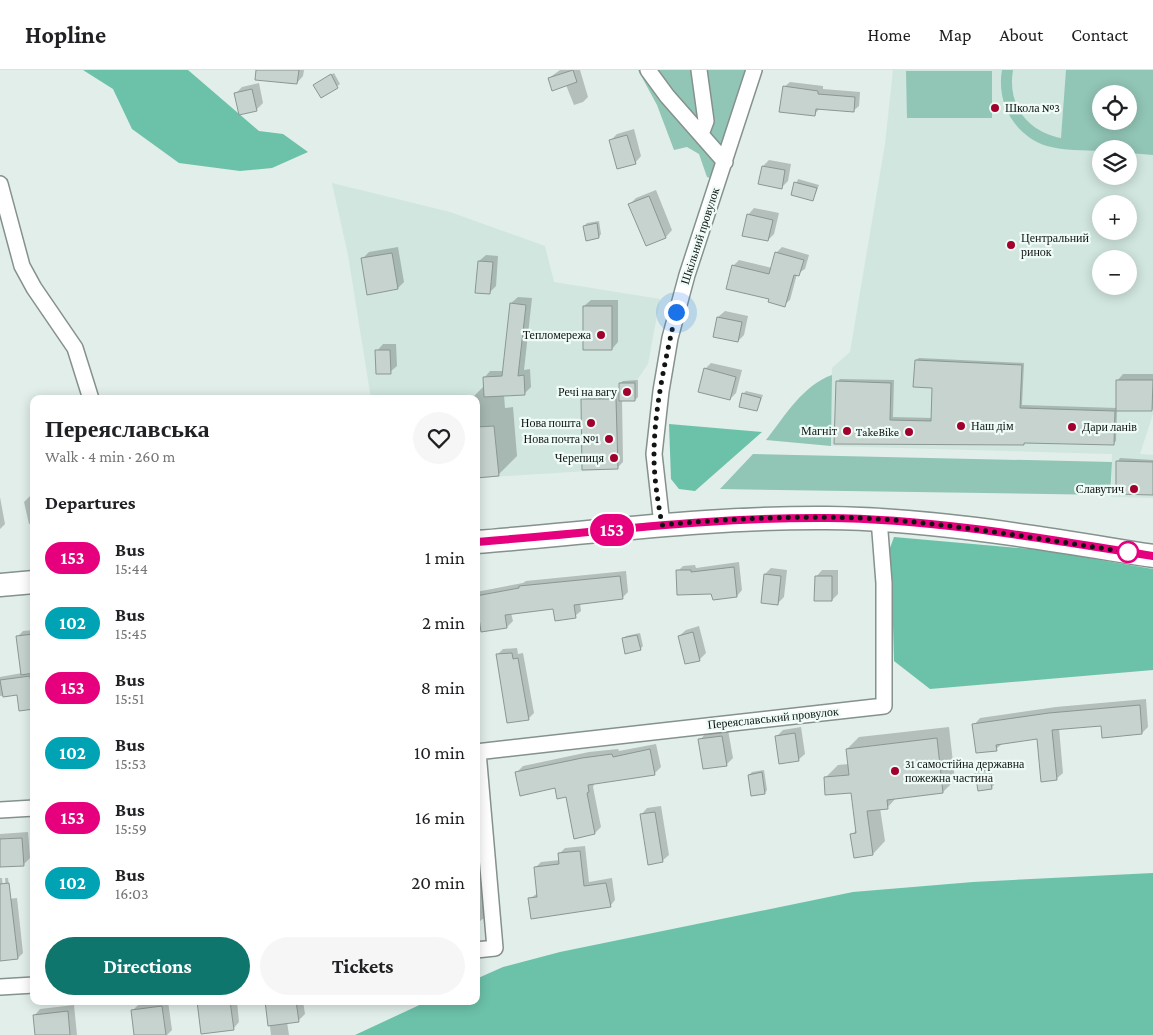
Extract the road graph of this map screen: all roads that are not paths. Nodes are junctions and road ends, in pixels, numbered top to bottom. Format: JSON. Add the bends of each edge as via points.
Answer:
{"nodes":[{"id":1,"x":648,"y":70,"type":"edge"},
{"id":2,"x":699,"y":70,"type":"edge"},
{"id":3,"x":754,"y":70,"type":"edge"},
{"id":4,"x":701,"y":134,"type":"junction"},
{"id":5,"x":725,"y":162,"type":"junction"},
{"id":6,"x":0,"y":184,"type":"edge"},
{"id":7,"x":90,"y":395,"type":"edge"},
{"id":8,"x":879,"y":519,"type":"junction"},
{"id":9,"x":662,"y":525,"type":"junction"},
{"id":10,"x":480,"y":542,"type":"edge"},
{"id":11,"x":1153,"y":556,"type":"edge"},
{"id":12,"x":30,"y":582,"type":"edge"},
{"id":13,"x":0,"y":585,"type":"edge"},
{"id":14,"x":480,"y":752,"type":"edge"},
{"id":15,"x":480,"y":785,"type":"edge"},
{"id":16,"x":30,"y":808,"type":"edge"},
{"id":17,"x":0,"y":810,"type":"edge"},
{"id":18,"x":480,"y":950,"type":"edge"},
{"id":19,"x":30,"y":985,"type":"edge"},
{"id":20,"x":0,"y":987,"type":"edge"}],
"edges":[{"from":1,"to":4,"type":"street"},
{"from":2,"to":4,"type":"street","via":[[706,121]]},
{"from":3,"to":5,"type":"street","name":"Шкільний провулок"},
{"from":4,"to":5,"type":"street"},
{"from":5,"to":9,"type":"street","name":"Шкільний провулок","via":[[681,294],[666,359],[654,454]]},
{"from":6,"to":7,"type":"street","via":[[22,266],[73,344]]},
{"from":8,"to":9,"type":"main road","via":[[780,518]]},
{"from":8,"to":11,"type":"main road"},
{"from":8,"to":14,"type":"street","name":"Переяславський провулок","via":[[884,583],[884,706]]},
{"from":9,"to":10,"type":"main road"},
{"from":12,"to":13,"type":"main road"},
{"from":15,"to":18,"type":"street","via":[[495,948]]},
{"from":16,"to":17,"type":"street"},
{"from":19,"to":20,"type":"street"}]}
